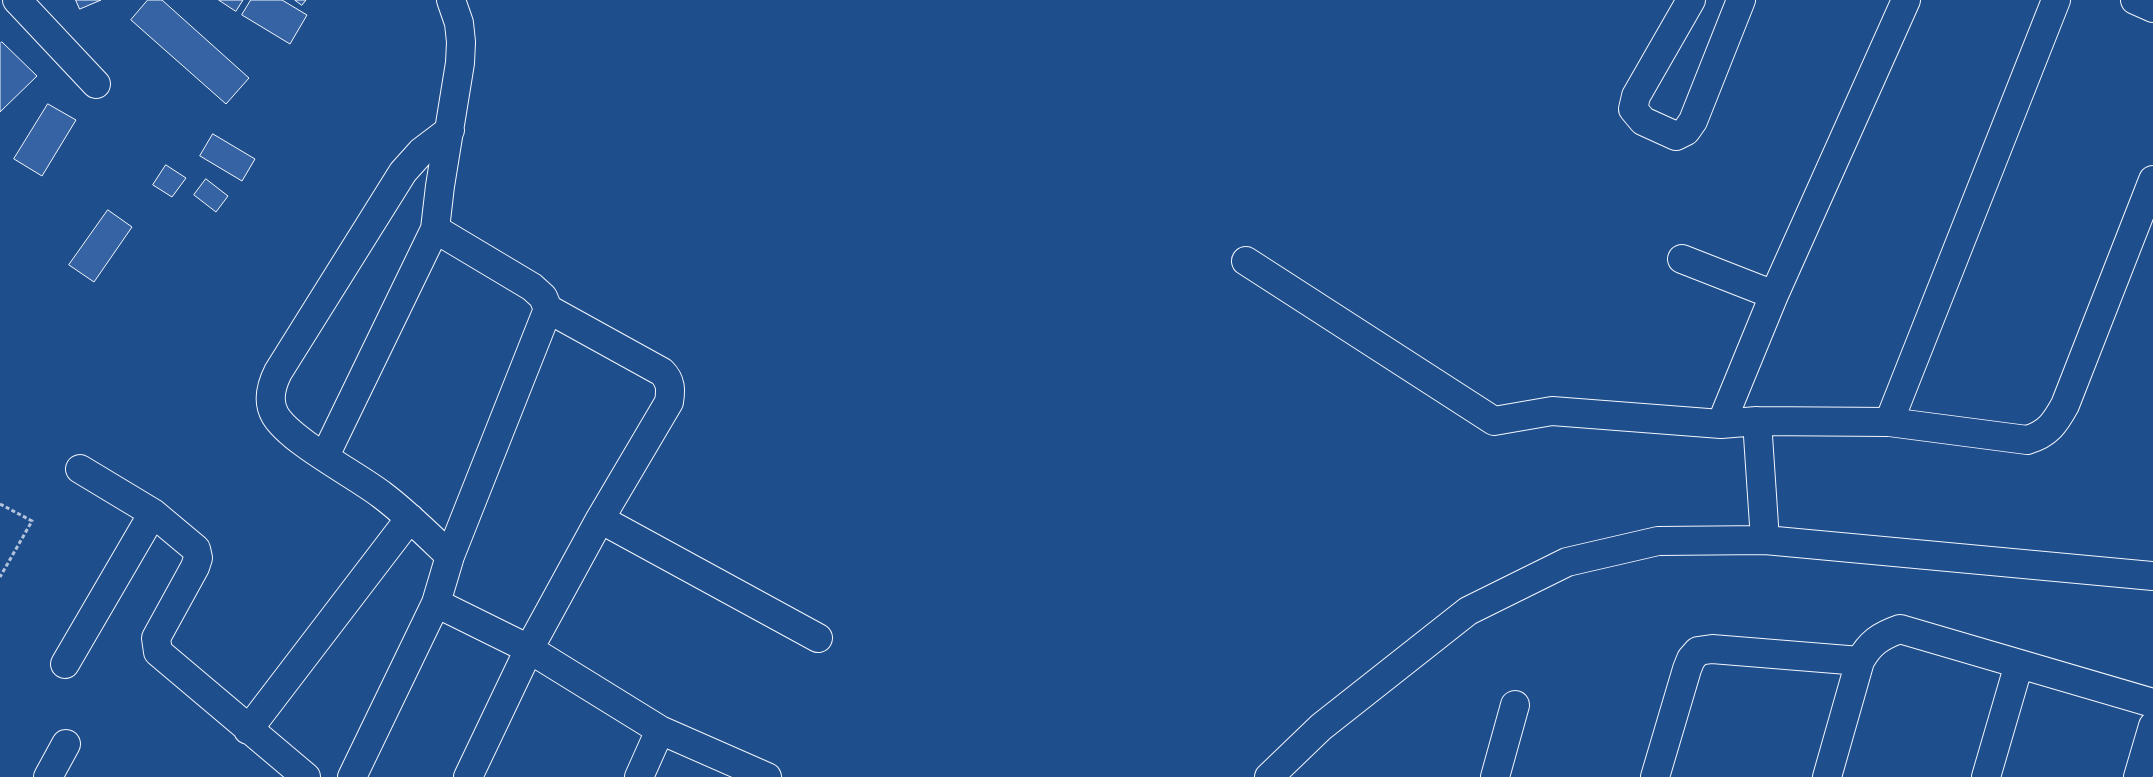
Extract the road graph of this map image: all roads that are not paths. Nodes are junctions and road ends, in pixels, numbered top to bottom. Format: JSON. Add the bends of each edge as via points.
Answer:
{"nodes":[{"id":1,"x":16,"y":0,"type":"edge"},
{"id":2,"x":451,"y":0,"type":"edge"},
{"id":3,"x":1691,"y":0,"type":"edge"},
{"id":4,"x":1741,"y":0,"type":"edge"},
{"id":5,"x":1906,"y":0,"type":"edge"},
{"id":6,"x":2056,"y":0,"type":"edge"},
{"id":7,"x":2134,"y":0,"type":"edge"},
{"id":8,"x":2153,"y":8,"type":"edge"},
{"id":9,"x":96,"y":84,"type":"dead end"},
{"id":10,"x":450,"y":130,"type":"junction"},
{"id":11,"x":2153,"y":180,"type":"edge"},
{"id":12,"x":435,"y":229,"type":"junction"},
{"id":13,"x":1682,"y":259,"type":"dead end"},
{"id":14,"x":1246,"y":261,"type":"dead end"},
{"id":15,"x":1774,"y":295,"type":"junction"},
{"id":16,"x":548,"y":310,"type":"junction"},
{"id":17,"x":1758,"y":421,"type":"junction"},
{"id":18,"x":1889,"y":422,"type":"junction"},
{"id":19,"x":1721,"y":424,"type":"junction"},
{"id":20,"x":324,"y":456,"type":"junction"},
{"id":21,"x":80,"y":469,"type":"dead end"},
{"id":22,"x":153,"y":513,"type":"junction"},
{"id":23,"x":410,"y":518,"type":"junction"},
{"id":24,"x":600,"y":519,"type":"junction"},
{"id":25,"x":1765,"y":540,"type":"junction"},
{"id":26,"x":450,"y":556,"type":"junction"},
{"id":27,"x":2153,"y":576,"type":"edge"},
{"id":28,"x":436,"y":603,"type":"junction"},
{"id":29,"x":818,"y":638,"type":"dead end"},
{"id":30,"x":528,"y":649,"type":"junction"},
{"id":31,"x":1860,"y":661,"type":"junction"},
{"id":32,"x":64,"y":664,"type":"dead end"},
{"id":33,"x":2019,"y":664,"type":"junction"},
{"id":34,"x":2153,"y":703,"type":"edge"},
{"id":35,"x":1516,"y":705,"type":"dead end"},
{"id":36,"x":2153,"y":726,"type":"edge"},
{"id":37,"x":248,"y":730,"type":"junction"},
{"id":38,"x":660,"y":730,"type":"junction"},
{"id":39,"x":66,"y":744,"type":"dead end"},
{"id":40,"x":48,"y":777,"type":"edge"},
{"id":41,"x":306,"y":777,"type":"edge"},
{"id":42,"x":352,"y":777,"type":"edge"},
{"id":43,"x":468,"y":777,"type":"edge"},
{"id":44,"x":639,"y":777,"type":"edge"},
{"id":45,"x":767,"y":777,"type":"edge"},
{"id":46,"x":1269,"y":777,"type":"edge"},
{"id":47,"x":1495,"y":777,"type":"edge"},
{"id":48,"x":1655,"y":777,"type":"edge"},
{"id":49,"x":1827,"y":777,"type":"edge"},
{"id":50,"x":1986,"y":777,"type":"edge"},
{"id":51,"x":2138,"y":777,"type":"edge"}],
"edges":[{"from":1,"to":9,"type":"street"},
{"from":2,"to":10,"type":"street","via":[[461,42]]},
{"from":3,"to":4,"type":"street","via":[[1636,96],[1633,110],[1643,121],[1676,136],[1686,131],[1693,121]]},
{"from":5,"to":15,"type":"street"},
{"from":6,"to":18,"type":"street"},
{"from":7,"to":8,"type":"street"},
{"from":10,"to":12,"type":"street"},
{"from":10,"to":20,"type":"street","via":[[421,152],[403,172],[272,385],[270,397],[278,420]]},
{"from":11,"to":18,"type":"street","via":[[2065,405],[2052,428],[2027,440]]},
{"from":12,"to":16,"type":"street","via":[[532,287],[543,297]]},
{"from":12,"to":20,"type":"street"},
{"from":13,"to":15,"type":"street"},
{"from":14,"to":19,"type":"street","via":[[1494,421],[1552,411]]},
{"from":15,"to":19,"type":"street"},
{"from":16,"to":24,"type":"street","via":[[653,366],[669,381],[669,402]]},
{"from":16,"to":26,"type":"street"},
{"from":17,"to":18,"type":"street"},
{"from":17,"to":19,"type":"street"},
{"from":17,"to":25,"type":"street"},
{"from":20,"to":23,"type":"street","via":[[381,494]]},
{"from":21,"to":22,"type":"street"},
{"from":22,"to":32,"type":"street"},
{"from":22,"to":37,"type":"street","via":[[194,547],[198,558],[156,638],[158,652]]},
{"from":23,"to":26,"type":"street"},
{"from":23,"to":37,"type":"street"},
{"from":24,"to":29,"type":"street"},
{"from":24,"to":30,"type":"street"},
{"from":25,"to":27,"type":"street"},
{"from":25,"to":46,"type":"street","via":[[1658,541],[1567,562],[1468,611],[1321,727]]},
{"from":26,"to":28,"type":"street"},
{"from":28,"to":30,"type":"street"},
{"from":28,"to":42,"type":"street"},
{"from":30,"to":38,"type":"street"},
{"from":30,"to":43,"type":"street"},
{"from":31,"to":33,"type":"street","via":[[1868,646],[1881,636],[1900,629]]},
{"from":31,"to":48,"type":"street","via":[[1712,649],[1698,651],[1687,669]]},
{"from":31,"to":49,"type":"street"},
{"from":33,"to":34,"type":"street"},
{"from":33,"to":50,"type":"street"},
{"from":35,"to":47,"type":"street"},
{"from":36,"to":51,"type":"street"},
{"from":37,"to":41,"type":"street"},
{"from":38,"to":44,"type":"street"},
{"from":38,"to":45,"type":"street"},
{"from":39,"to":40,"type":"street"}]}
